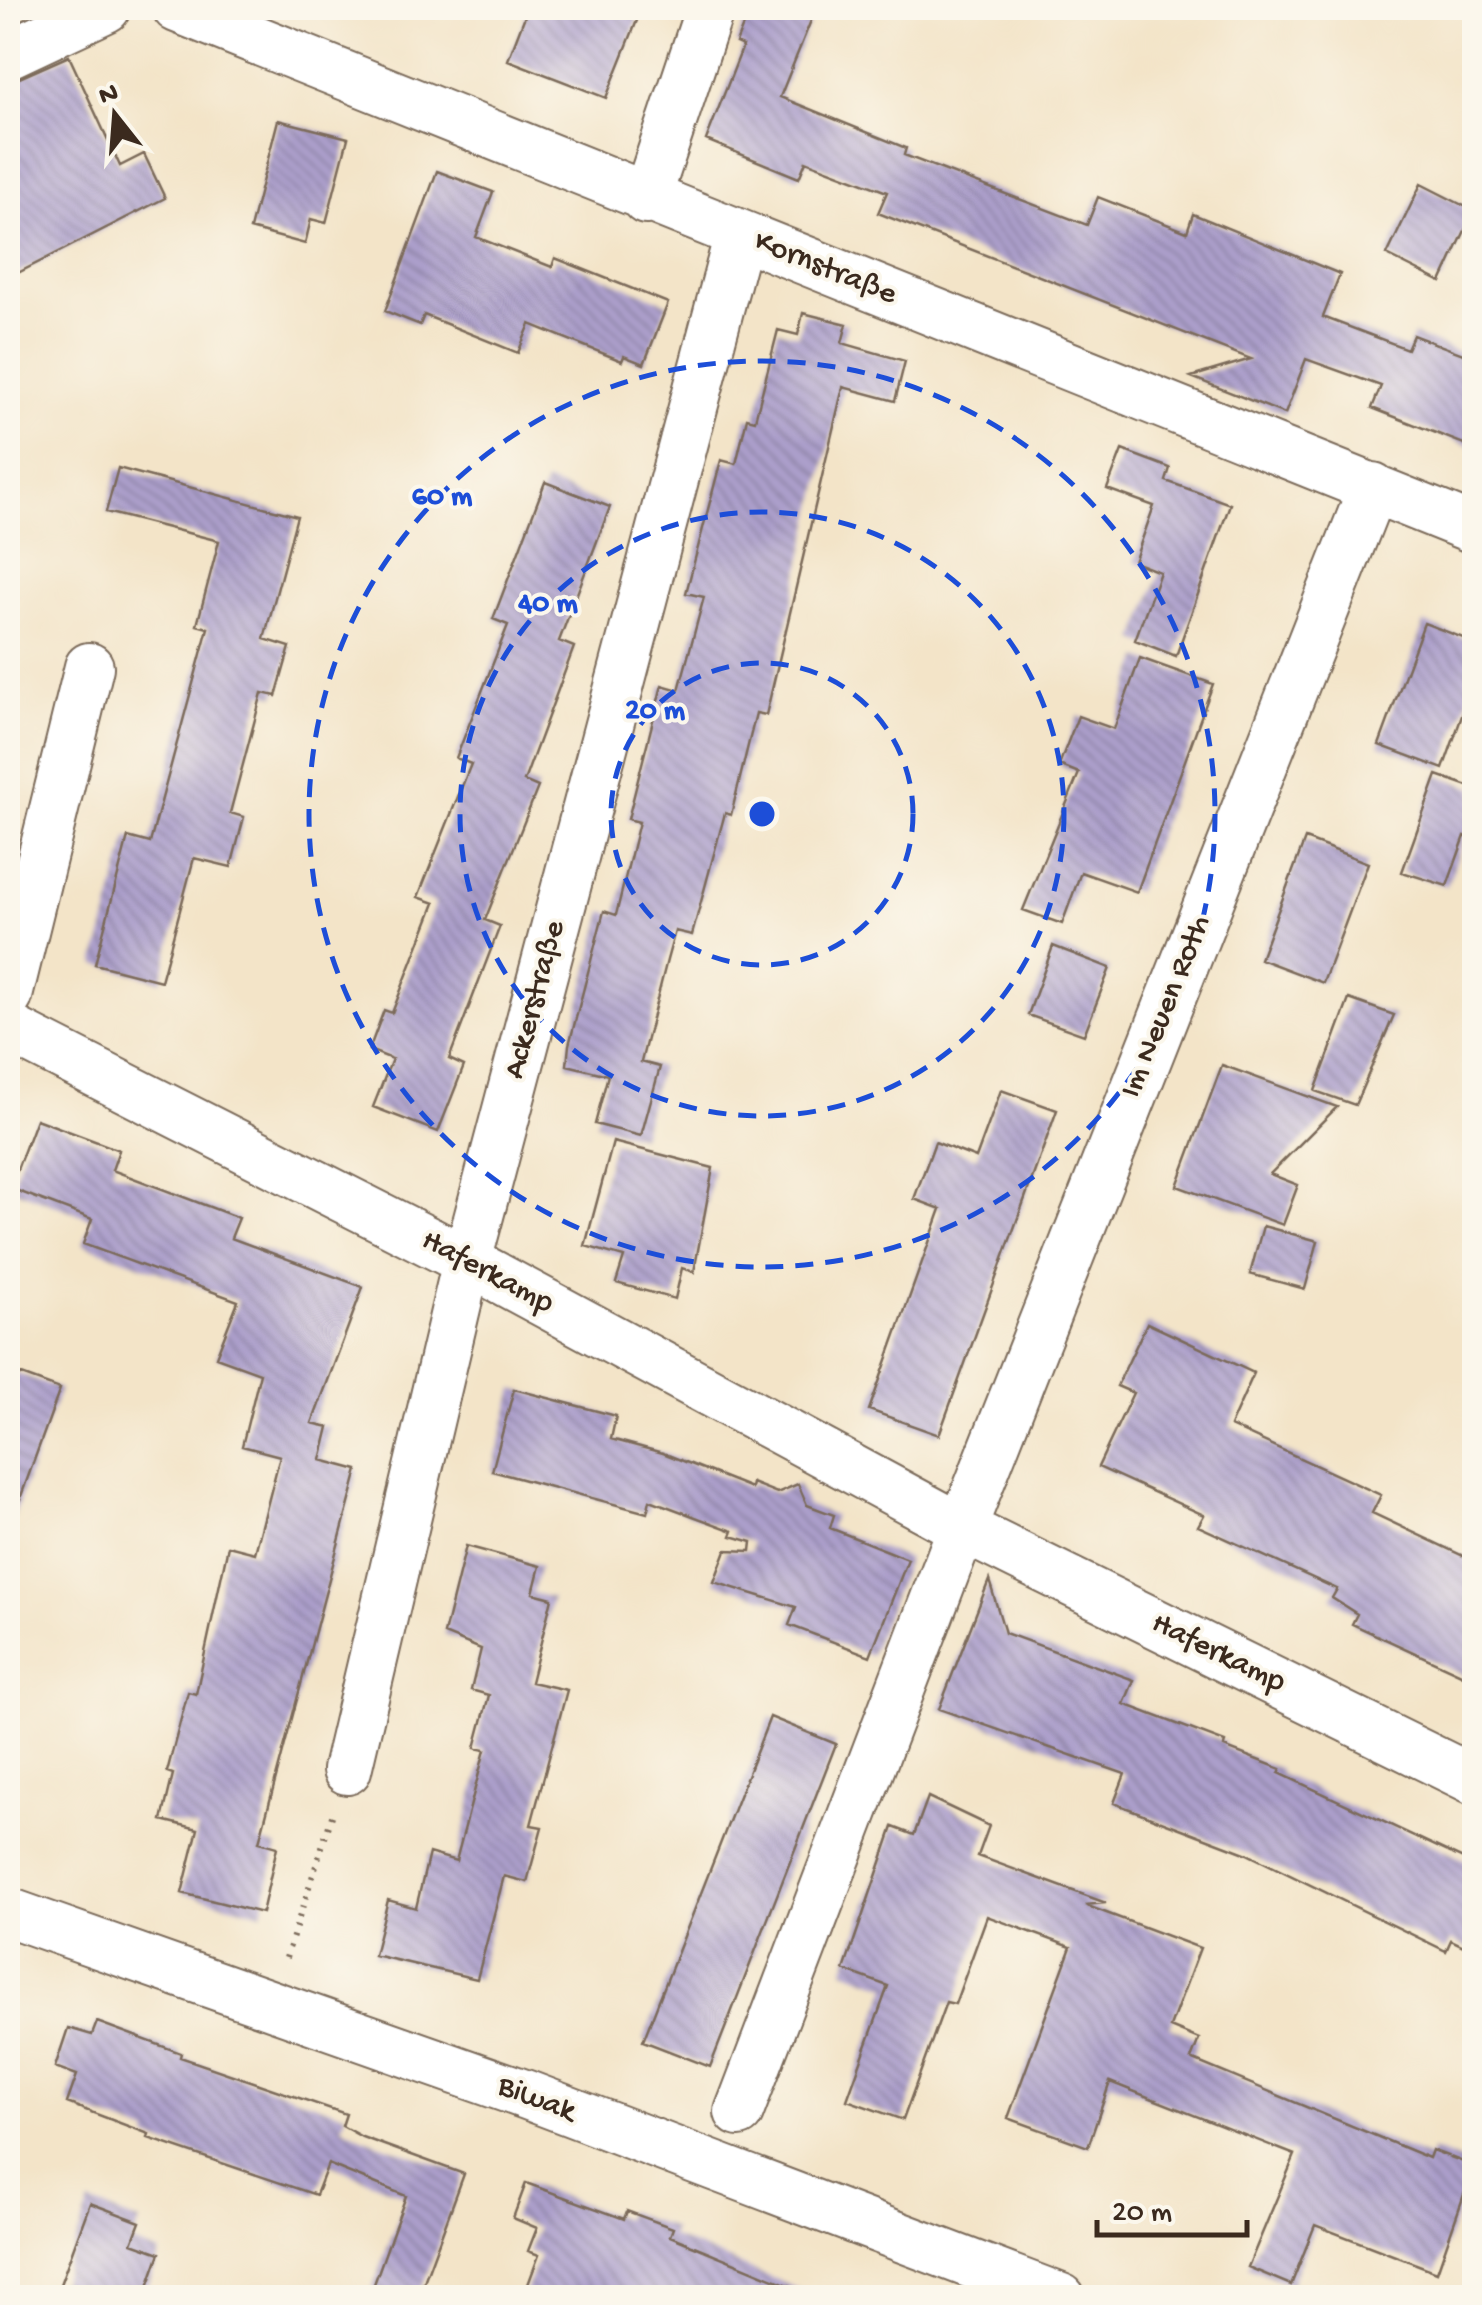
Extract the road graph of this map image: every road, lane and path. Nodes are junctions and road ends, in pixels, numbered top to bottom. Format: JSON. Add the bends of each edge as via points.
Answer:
{"nodes":[{"id":1,"x":106,"y":8,"type":"edge"},
{"id":2,"x":177,"y":8,"type":"edge"},
{"id":3,"x":710,"y":8,"type":"edge"},
{"id":4,"x":8,"y":54,"type":"edge"},
{"id":5,"x":646,"y":200,"type":"junction"},
{"id":6,"x":739,"y":234,"type":"junction"},
{"id":7,"x":1373,"y":487,"type":"junction"},
{"id":8,"x":1474,"y":529,"type":"edge"},
{"id":9,"x":88,"y":667,"type":"dead end"},
{"id":10,"x":8,"y":996,"type":"edge"},
{"id":11,"x":8,"y":1028,"type":"edge"},
{"id":12,"x":467,"y":1261,"type":"junction"},
{"id":13,"x":962,"y":1528,"type":"junction"},
{"id":14,"x":347,"y":1770,"type":"joint"},
{"id":15,"x":1474,"y":1780,"type":"edge"},
{"id":16,"x":8,"y":1912,"type":"edge"},
{"id":17,"x":276,"y":2008,"type":"junction"},
{"id":18,"x":740,"y":2112,"type":"dead end"},
{"id":19,"x":1062,"y":2298,"type":"edge"}],
"edges":[{"from":1,"to":4,"type":"street"},
{"from":2,"to":5,"type":"street","name":"Kornstraße"},
{"from":3,"to":5,"type":"street"},
{"from":5,"to":6,"type":"street","name":"Kornstraße"},
{"from":6,"to":7,"type":"street","name":"Kornstraße"},
{"from":6,"to":12,"type":"street","name":"Ackerstraße"},
{"from":7,"to":8,"type":"street","name":"Kornstraße"},
{"from":7,"to":13,"type":"street","name":"Im Neuen Roth"},
{"from":9,"to":10,"type":"street"},
{"from":11,"to":12,"type":"street","name":"Haferkamp"},
{"from":12,"to":13,"type":"street","name":"Haferkamp"},
{"from":12,"to":14,"type":"street","name":"Ackerstraße"},
{"from":13,"to":15,"type":"street","name":"Haferkamp"},
{"from":13,"to":18,"type":"street"},
{"from":14,"to":17,"type":"path","via":[[288,1948]]},
{"from":16,"to":17,"type":"street","name":"Biwak"},
{"from":17,"to":19,"type":"street","name":"Biwak","via":[[527,2095]]}]}
